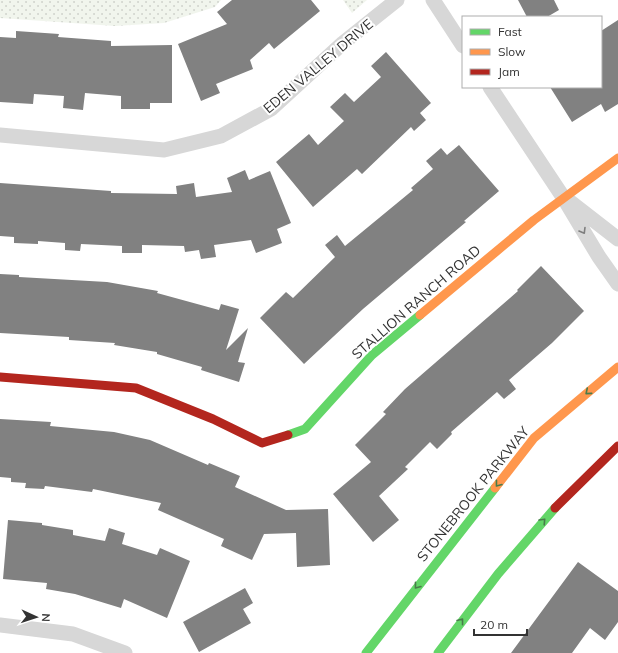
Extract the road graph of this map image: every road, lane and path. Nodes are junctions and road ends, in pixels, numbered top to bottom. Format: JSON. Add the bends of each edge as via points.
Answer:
{"nodes":[{"id":1,"x":397,"y":0,"type":"edge"},
{"id":2,"x":433,"y":0,"type":"edge"},
{"id":3,"x":462,"y":44,"type":"edge"},
{"id":4,"x":491,"y":88,"type":"edge"},
{"id":5,"x":0,"y":135,"type":"edge"},
{"id":6,"x":618,"y":158,"type":"edge"},
{"id":7,"x":563,"y":197,"type":"junction"},
{"id":8,"x":618,"y":239,"type":"edge"},
{"id":9,"x":618,"y":284,"type":"edge"},
{"id":10,"x":618,"y":367,"type":"edge"},
{"id":11,"x":0,"y":377,"type":"edge"},
{"id":12,"x":618,"y":446,"type":"edge"},
{"id":13,"x":0,"y":625,"type":"edge"},
{"id":14,"x":125,"y":653,"type":"edge"},
{"id":15,"x":366,"y":653,"type":"edge"},
{"id":16,"x":438,"y":653,"type":"edge"}],
"edges":[{"from":1,"to":5,"type":"street","name":"EDEN VALLEY DRIVE","via":[[343,43],[271,109],[221,136],[164,150]]},
{"from":2,"to":3,"type":"street"},
{"from":4,"to":7,"type":"street"},
{"from":6,"to":7,"type":"street","name":"STALLION RANCH ROAD"},
{"from":7,"to":8,"type":"street"},
{"from":7,"to":9,"type":"street","one_way":true},
{"from":7,"to":11,"type":"street","name":"STALLION RANCH ROAD","via":[[372,355],[305,429],[262,443],[213,419],[136,388]]},
{"from":10,"to":15,"type":"street","name":"STONEBROOK PARKWAY","one_way":true,"via":[[534,438]]},
{"from":16,"to":12,"type":"street","one_way":true,"via":[[515,552],[581,481]]},
{"from":13,"to":14,"type":"street","via":[[73,634]]}]}
